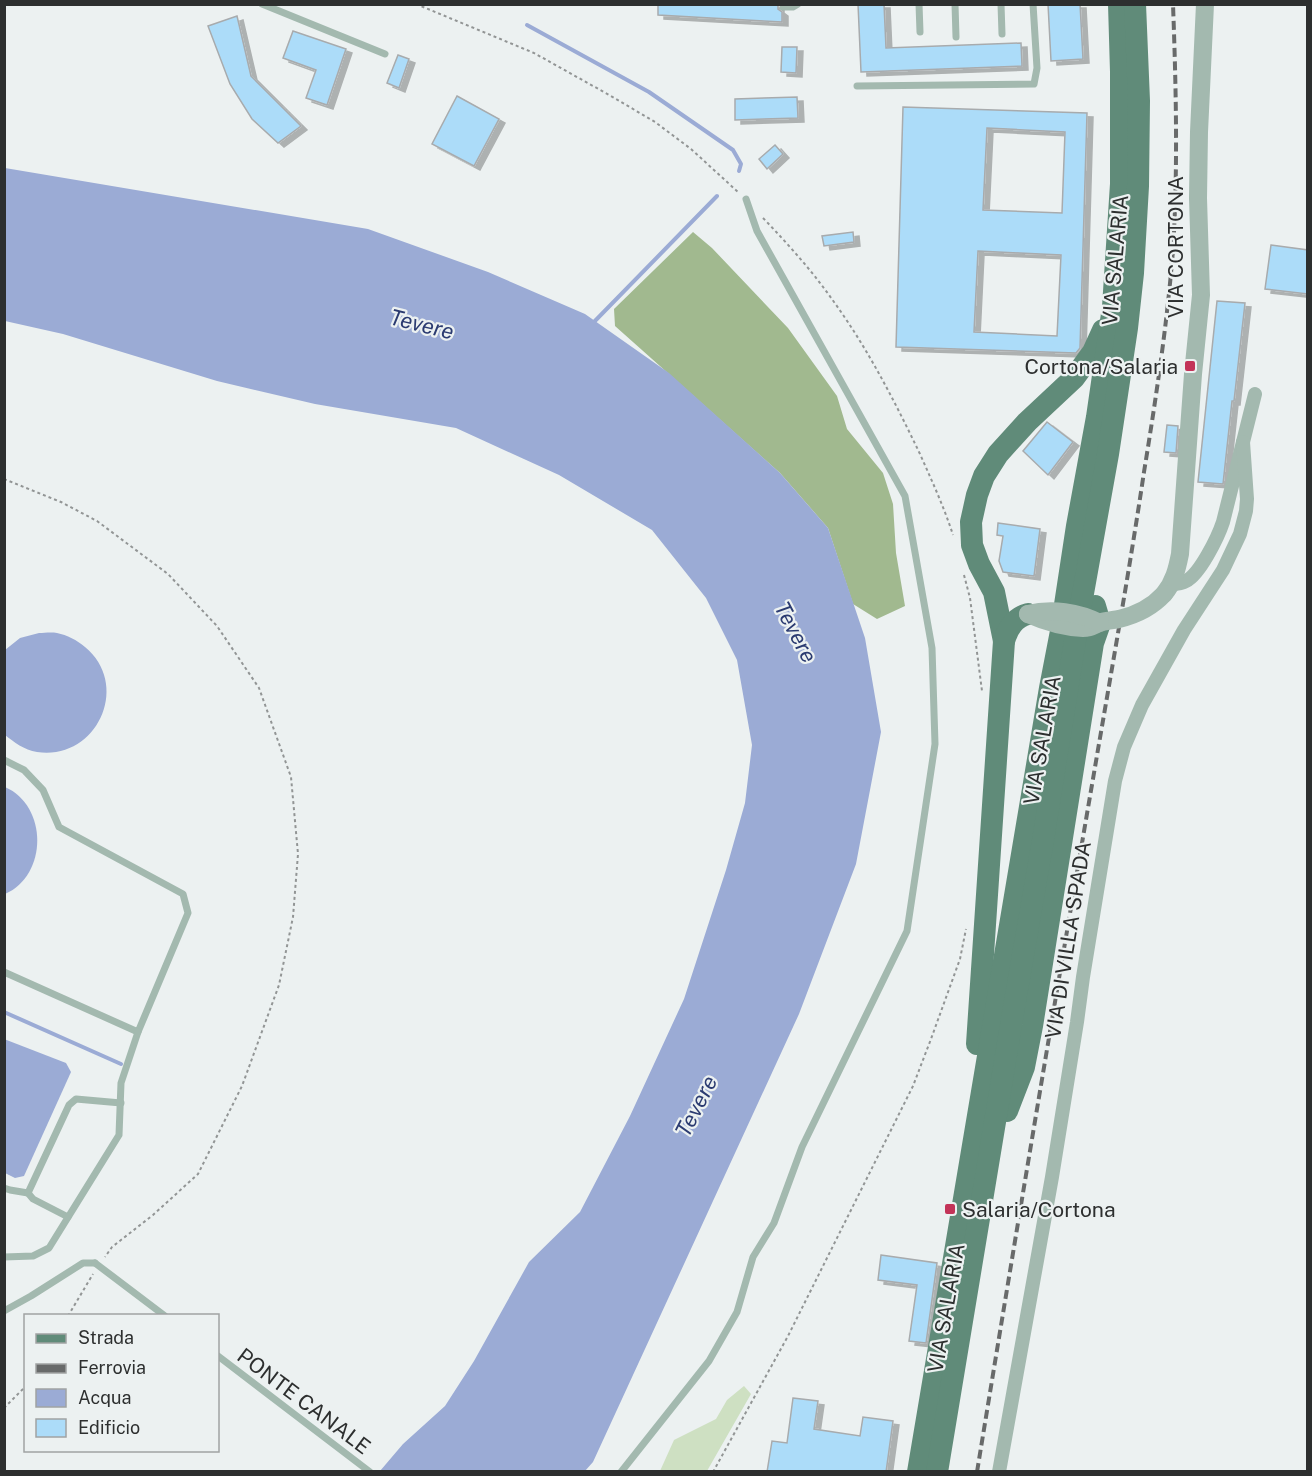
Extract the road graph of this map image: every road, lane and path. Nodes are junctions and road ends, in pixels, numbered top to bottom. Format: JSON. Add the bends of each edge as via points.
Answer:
{"nodes":[{"id":1,"x":262,"y":4,"type":"edge"},
{"id":2,"x":416,"y":4,"type":"edge"},
{"id":3,"x":798,"y":4,"type":"edge"},
{"id":4,"x":919,"y":4,"type":"edge"},
{"id":5,"x":955,"y":4,"type":"edge"},
{"id":6,"x":1000,"y":4,"type":"edge"},
{"id":7,"x":1033,"y":4,"type":"edge"},
{"id":8,"x":1119,"y":4,"type":"edge"},
{"id":9,"x":1135,"y":4,"type":"edge"},
{"id":10,"x":1205,"y":4,"type":"edge"},
{"id":11,"x":783,"y":7,"type":"dead end"},
{"id":12,"x":920,"y":32,"type":"dead end"},
{"id":13,"x":1002,"y":34,"type":"dead end"},
{"id":14,"x":956,"y":37,"type":"dead end"},
{"id":15,"x":386,"y":54,"type":"dead end"},
{"id":16,"x":857,"y":86,"type":"dead end"},
{"id":17,"x":1139,"y":101,"type":"junction"},
{"id":18,"x":746,"y":199,"type":"junction"},
{"id":19,"x":1113,"y":307,"type":"junction"},
{"id":20,"x":1255,"y":394,"type":"dead end"},
{"id":21,"x":1243,"y":442,"type":"junction"},
{"id":22,"x":4,"y":478,"type":"edge"},
{"id":23,"x":953,"y":535,"type":"dead end"},
{"id":24,"x":961,"y":567,"type":"dead end"},
{"id":25,"x":1168,"y":589,"type":"junction"},
{"id":26,"x":994,"y":592,"type":"junction"},
{"id":27,"x":1028,"y":614,"type":"junction"},
{"id":28,"x":1100,"y":622,"type":"junction"},
{"id":29,"x":1004,"y":641,"type":"junction"},
{"id":30,"x":982,"y":696,"type":"dead end"},
{"id":31,"x":4,"y":760,"type":"edge"},
{"id":32,"x":966,"y":927,"type":"dead end"},
{"id":33,"x":4,"y":972,"type":"edge"},
{"id":34,"x":138,"y":1032,"type":"junction"},
{"id":35,"x":121,"y":1103,"type":"junction"},
{"id":36,"x":973,"y":1146,"type":"junction"},
{"id":37,"x":986,"y":1175,"type":"junction"},
{"id":38,"x":4,"y":1188,"type":"edge"},
{"id":39,"x":28,"y":1193,"type":"junction"},
{"id":40,"x":68,"y":1217,"type":"junction"},
{"id":41,"x":4,"y":1257,"type":"edge"},
{"id":42,"x":98,"y":1265,"type":"junction"},
{"id":43,"x":4,"y":1311,"type":"edge"},
{"id":44,"x":69,"y":1314,"type":"edge"},
{"id":45,"x":162,"y":1314,"type":"edge"},
{"id":46,"x":219,"y":1357,"type":"edge"},
{"id":47,"x":24,"y":1388,"type":"edge"},
{"id":48,"x":4,"y":1408,"type":"edge"},
{"id":49,"x":370,"y":1472,"type":"edge"},
{"id":50,"x":621,"y":1472,"type":"edge"},
{"id":51,"x":713,"y":1472,"type":"edge"},
{"id":52,"x":918,"y":1472,"type":"edge"},
{"id":53,"x":937,"y":1472,"type":"edge"},
{"id":54,"x":999,"y":1472,"type":"edge"}],
"edges":[{"from":1,"to":15,"type":"lane"},
{"from":2,"to":18,"type":"path","via":[[534,53],[646,117],[691,149]]},
{"from":3,"to":11,"type":"lane"},
{"from":4,"to":12,"type":"lane"},
{"from":5,"to":14,"type":"lane"},
{"from":6,"to":13,"type":"lane"},
{"from":7,"to":16,"type":"lane","via":[[1037,68],[1034,84]]},
{"from":8,"to":19,"type":"main road","name":"VIA SALARIA","via":[[1121,184]]},
{"from":9,"to":17,"type":"main road","name":"VIA SALARIA"},
{"from":10,"to":25,"type":"street","name":"VIA CORTONA","via":[[1198,176],[1201,295],[1180,554]]},
{"from":17,"to":28,"type":"main road","via":[[1149,159],[1151,245],[1134,382],[1095,597]]},
{"from":17,"to":37,"type":"main road","name":"VIA SALARIA","via":[[1136,229],[1121,372]]},
{"from":18,"to":23,"type":"path","via":[[828,294],[874,365],[940,499]]},
{"from":18,"to":50,"type":"lane","via":[[757,231],[904,496],[932,648],[935,744],[907,931],[802,1147],[774,1223],[753,1257],[737,1312],[709,1361]]},
{"from":19,"to":26,"type":"main road","via":[[1088,360],[1003,448],[981,483],[973,509],[972,539],[979,564]]},
{"from":19,"to":36,"type":"main road","name":"VIA SALARIA"},
{"from":20,"to":21,"type":"street","name":"VIA DI VILLA SPADA"},
{"from":21,"to":25,"type":"street","name":"VIA DI VILLA SPADA","via":[[1217,538],[1189,579]]},
{"from":21,"to":54,"type":"street","name":"VIA DI VILLA SPADA","via":[[1247,499],[1240,534],[1223,570],[1142,705],[1124,747],[1115,782],[1052,1177]]},
{"from":22,"to":42,"type":"path","via":[[97,521],[168,574],[217,627],[259,688],[291,777],[298,854],[293,917],[279,985],[242,1086],[198,1174],[112,1248]]},
{"from":24,"to":30,"type":"path","via":[[970,598]]},
{"from":25,"to":28,"type":"street","bridge":true,"via":[[1151,605],[1132,615]]},
{"from":26,"to":27,"type":"main road"},
{"from":26,"to":29,"type":"main road"},
{"from":27,"to":28,"type":"street","bridge":true,"via":[[1056,611]]},
{"from":27,"to":29,"type":"main road","via":[[1015,620]]},
{"from":28,"to":37,"type":"main road","via":[[1092,643],[1026,1061]]},
{"from":29,"to":36,"type":"main road"},
{"from":31,"to":34,"type":"lane","via":[[24,770],[43,790],[59,827],[183,894],[188,913]]},
{"from":32,"to":51,"type":"path","via":[[960,959],[912,1086],[788,1336]]},
{"from":33,"to":34,"type":"lane"},
{"from":34,"to":35,"type":"lane","via":[[121,1083]]},
{"from":35,"to":39,"type":"lane","via":[[76,1099],[69,1105]]},
{"from":35,"to":40,"type":"lane","via":[[119,1135]]},
{"from":36,"to":52,"type":"main road","name":"VIA SALARIA"},
{"from":37,"to":53,"type":"main road","name":"VIA SALARIA"},
{"from":38,"to":39,"type":"lane"},
{"from":39,"to":40,"type":"lane"},
{"from":40,"to":41,"type":"lane","via":[[49,1248],[33,1256]]},
{"from":42,"to":43,"type":"lane","via":[[83,1263]]},
{"from":42,"to":44,"type":"path"},
{"from":42,"to":45,"type":"lane","bridge":true},
{"from":46,"to":49,"type":"lane","name":"PONTE CANALE"},
{"from":47,"to":48,"type":"path"}]}
